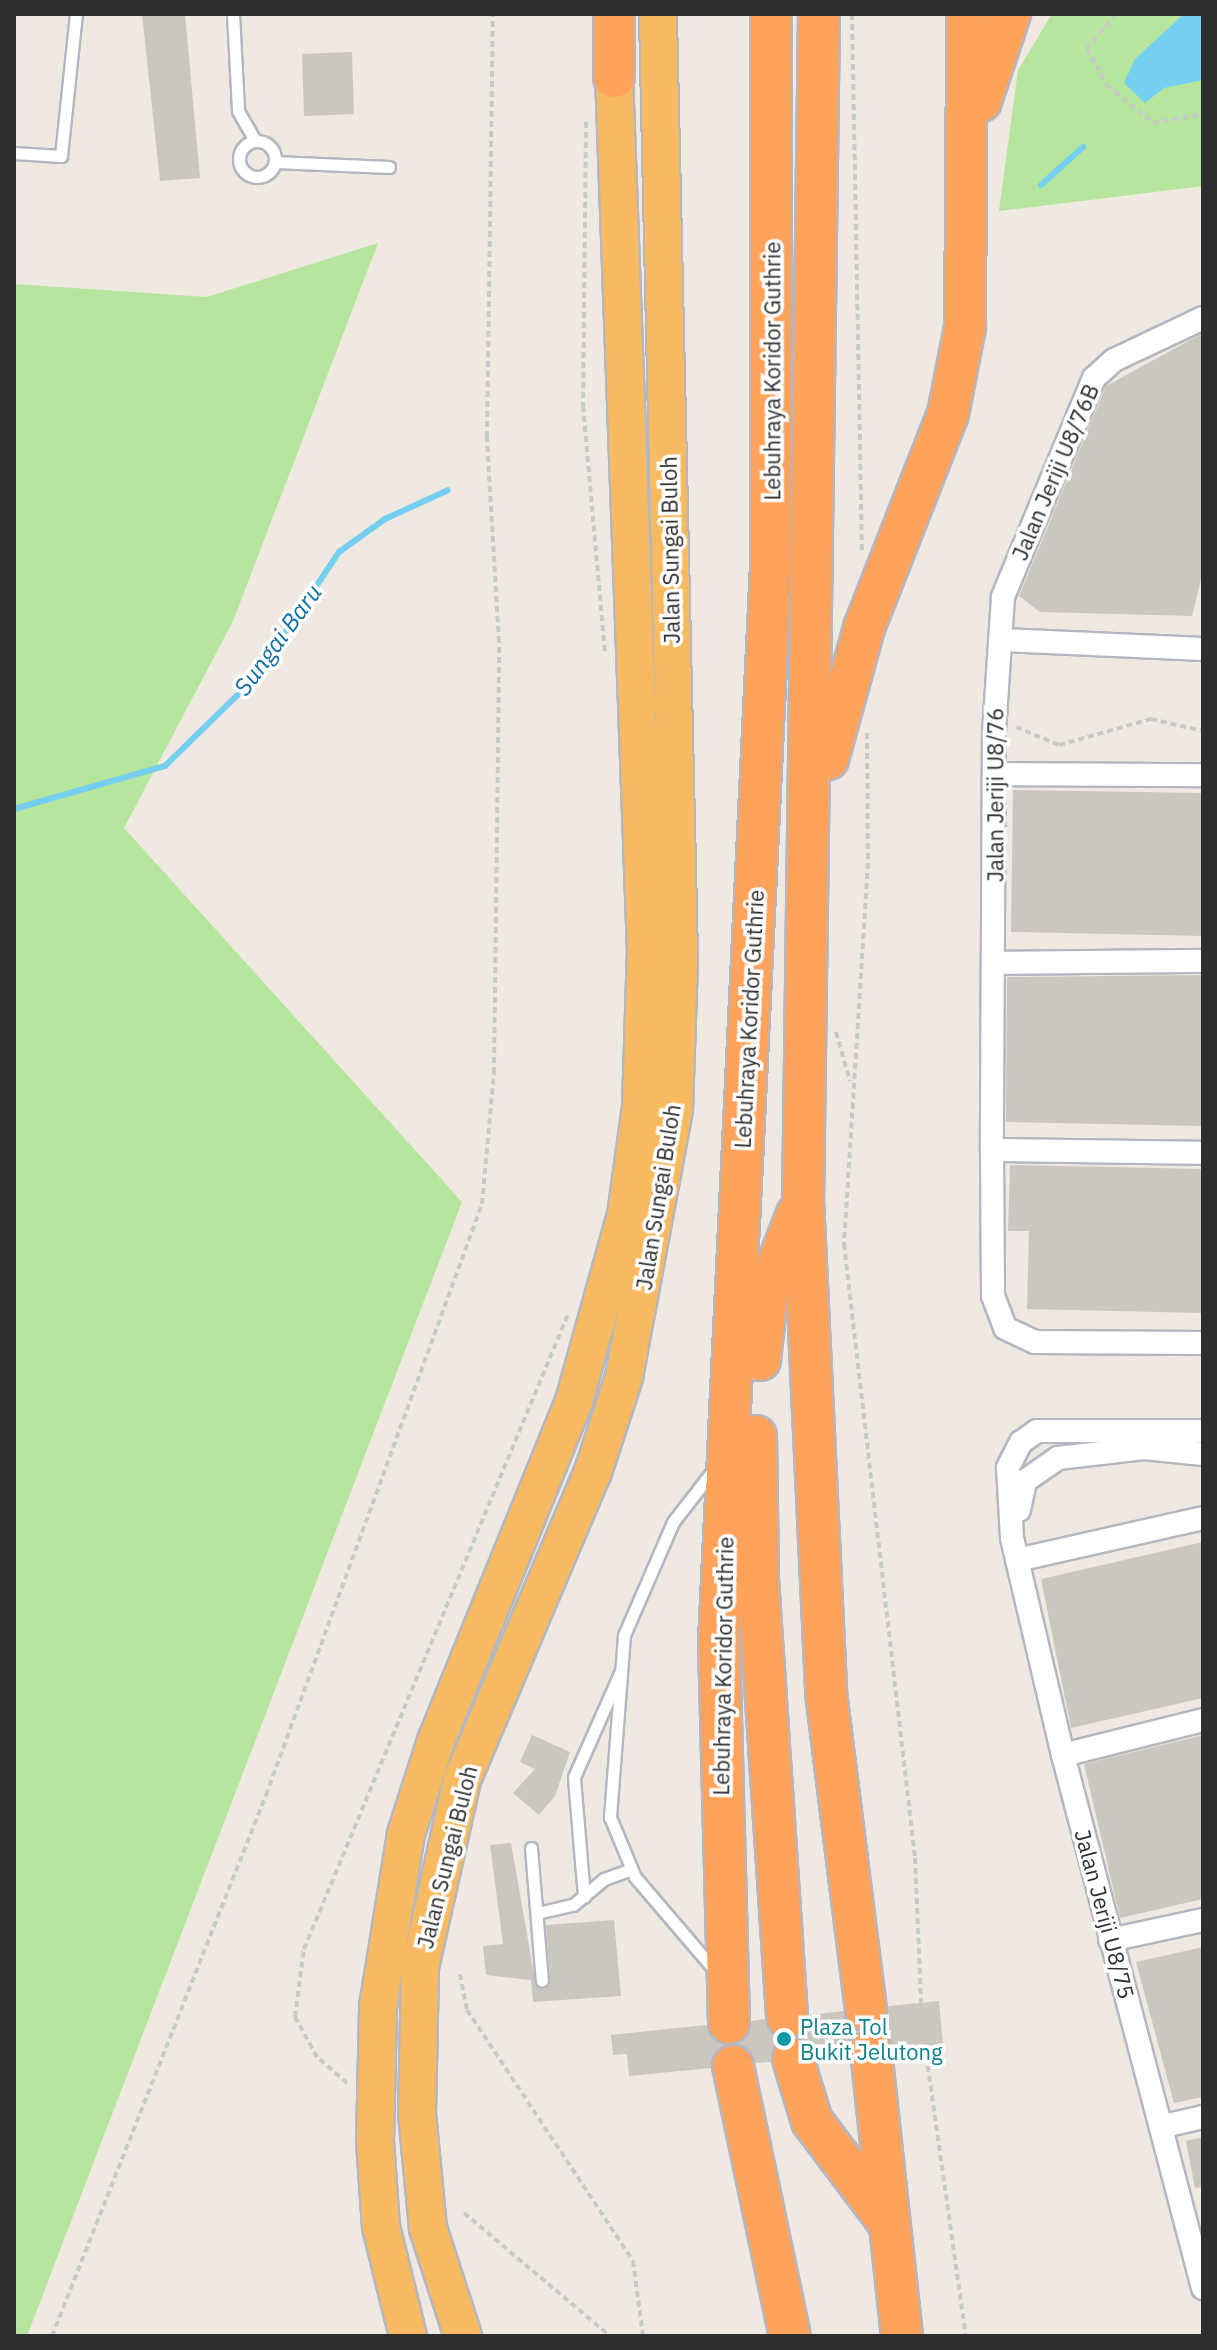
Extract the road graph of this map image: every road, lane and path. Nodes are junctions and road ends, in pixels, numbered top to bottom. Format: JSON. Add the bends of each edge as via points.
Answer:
{"nodes":[{"id":1,"x":76,"y":14,"type":"edge"},
{"id":2,"x":233,"y":14,"type":"edge"},
{"id":3,"x":493,"y":14,"type":"edge"},
{"id":4,"x":614,"y":14,"type":"edge"},
{"id":5,"x":658,"y":14,"type":"edge"},
{"id":6,"x":771,"y":14,"type":"edge"},
{"id":7,"x":819,"y":14,"type":"edge"},
{"id":8,"x":852,"y":14,"type":"edge"},
{"id":9,"x":967,"y":14,"type":"edge"},
{"id":10,"x":1010,"y":14,"type":"edge"},
{"id":11,"x":1116,"y":14,"type":"edge"},
{"id":12,"x":614,"y":77,"type":"joint"},
{"id":13,"x":1203,"y":114,"type":"edge"},
{"id":14,"x":587,"y":117,"type":"dead end"},
{"id":15,"x":255,"y":140,"type":"junction"},
{"id":16,"x":14,"y":153,"type":"edge"},
{"id":17,"x":275,"y":162,"type":"junction"},
{"id":18,"x":389,"y":167,"type":"dead end"},
{"id":19,"x":967,"y":173,"type":"junction"},
{"id":20,"x":837,"y":250,"type":"junction"},
{"id":21,"x":1203,"y":318,"type":"edge"},
{"id":22,"x":862,"y":557,"type":"dead end"},
{"id":23,"x":1003,"y":640,"type":"junction"},
{"id":24,"x":1203,"y":649,"type":"edge"},
{"id":25,"x":606,"y":660,"type":"dead end"},
{"id":26,"x":994,"y":714,"type":"junction"},
{"id":27,"x":867,"y":726,"type":"dead end"},
{"id":28,"x":1203,"y":731,"type":"edge"},
{"id":29,"x":994,"y":774,"type":"junction"},
{"id":30,"x":1203,"y":775,"type":"edge"},
{"id":31,"x":813,"y":813,"type":"junction"},
{"id":32,"x":1203,"y":961,"type":"edge"},
{"id":33,"x":995,"y":963,"type":"junction"},
{"id":34,"x":992,"y":1150,"type":"junction"},
{"id":35,"x":1203,"y":1153,"type":"edge"},
{"id":36,"x":803,"y":1200,"type":"junction"},
{"id":37,"x":574,"y":1299,"type":"dead end"},
{"id":38,"x":1203,"y":1343,"type":"edge"},
{"id":39,"x":1203,"y":1431,"type":"edge"},
{"id":40,"x":729,"y":1449,"type":"junction"},
{"id":41,"x":1203,"y":1454,"type":"edge"},
{"id":42,"x":1203,"y":1518,"type":"edge"},
{"id":43,"x":1014,"y":1549,"type":"junction"},
{"id":44,"x":621,"y":1671,"type":"junction"},
{"id":45,"x":1203,"y":1720,"type":"edge"},
{"id":46,"x":1063,"y":1755,"type":"junction"},
{"id":47,"x":531,"y":1848,"type":"dead end"},
{"id":48,"x":631,"y":1869,"type":"junction"},
{"id":49,"x":584,"y":1897,"type":"junction"},
{"id":50,"x":537,"y":1913,"type":"junction"},
{"id":51,"x":1203,"y":1920,"type":"edge"},
{"id":52,"x":1110,"y":1940,"type":"junction"},
{"id":53,"x":460,"y":1974,"type":"dead end"},
{"id":54,"x":723,"y":1979,"type":"junction"},
{"id":55,"x":542,"y":1981,"type":"dead end"},
{"id":56,"x":921,"y":2003,"type":"dead end"},
{"id":57,"x":866,"y":2009,"type":"dead end"},
{"id":58,"x":787,"y":2017,"type":"dead end"},
{"id":59,"x":729,"y":2023,"type":"dead end"},
{"id":60,"x":925,"y":2046,"type":"dead end"},
{"id":61,"x":871,"y":2051,"type":"dead end"},
{"id":62,"x":793,"y":2059,"type":"dead end"},
{"id":63,"x":733,"y":2066,"type":"dead end"},
{"id":64,"x":347,"y":2083,"type":"dead end"},
{"id":65,"x":1203,"y":2117,"type":"edge"},
{"id":66,"x":1164,"y":2126,"type":"junction"},
{"id":67,"x":464,"y":2213,"type":"dead end"},
{"id":68,"x":885,"y":2218,"type":"junction"},
{"id":69,"x":1203,"y":2288,"type":"edge"},
{"id":70,"x":52,"y":2336,"type":"edge"},
{"id":71,"x":408,"y":2336,"type":"edge"},
{"id":72,"x":463,"y":2336,"type":"edge"},
{"id":73,"x":610,"y":2336,"type":"edge"},
{"id":74,"x":643,"y":2336,"type":"edge"},
{"id":75,"x":790,"y":2336,"type":"edge"},
{"id":76,"x":902,"y":2336,"type":"edge"},
{"id":77,"x":966,"y":2336,"type":"edge"}],
"edges":[{"from":1,"to":16,"type":"lane","via":[[61,156]]},
{"from":2,"to":15,"type":"lane","via":[[238,111]]},
{"from":3,"to":70,"type":"path","via":[[487,437],[498,690],[494,1073],[482,1204],[266,1795]]},
{"from":4,"to":12,"type":"highway"},
{"from":5,"to":72,"type":"highway","name":"Jalan Sungai Buloh","via":[[679,957],[674,1110],[624,1377],[593,1472],[462,1780],[420,1967],[417,2113],[428,2228]]},
{"from":6,"to":40,"type":"highway","name":"Lebuhraya Koridor Guthrie","via":[[771,564]]},
{"from":7,"to":20,"type":"highway","name":"Lebuhraya Koridor Guthrie"},
{"from":8,"to":20,"type":"path"},
{"from":9,"to":19,"type":"highway"},
{"from":10,"to":19,"type":"highway","via":[[986,79]]},
{"from":11,"to":13,"type":"path","via":[[1087,48],[1107,85],[1153,123]]},
{"from":12,"to":71,"type":"highway","name":"Jalan Sungai Buloh","via":[[646,952],[641,1107],[626,1215],[578,1386],[541,1494],[436,1741],[406,1834],[378,2007],[375,2142],[381,2227]]},
{"from":14,"to":25,"type":"path","via":[[583,406]]},
{"from":15,"to":17,"type":"lane","via":[[274,151]]},
{"from":15,"to":17,"type":"lane","via":[[244,145],[240,167],[260,177]]},
{"from":17,"to":18,"type":"lane"},
{"from":19,"to":31,"type":"highway","via":[[965,327],[948,414],[864,628]]},
{"from":20,"to":22,"type":"path"},
{"from":20,"to":31,"type":"highway","name":"Lebuhraya Koridor Guthrie"},
{"from":21,"to":23,"type":"street","name":"Jalan Jeriji U8/76B","via":[[1114,360],[1094,378],[1003,597]]},
{"from":23,"to":24,"type":"street"},
{"from":23,"to":26,"type":"street","name":"Jalan Jeriji U8/76"},
{"from":26,"to":28,"type":"path","via":[[1059,745],[1151,719]]},
{"from":26,"to":29,"type":"street","name":"Jalan Jeriji U8/76"},
{"from":27,"to":56,"type":"path","via":[[868,863],[844,1244],[915,1858]]},
{"from":29,"to":30,"type":"street"},
{"from":29,"to":33,"type":"street","name":"Jalan Jeriji U8/76"},
{"from":31,"to":36,"type":"highway","name":"Lebuhraya Koridor Guthrie"},
{"from":32,"to":33,"type":"street"},
{"from":33,"to":34,"type":"street","name":"Jalan Jeriji U8/76"},
{"from":34,"to":35,"type":"street"},
{"from":34,"to":38,"type":"street","name":"Jalan Jeriji U8/76","via":[[993,1296],[1005,1328],[1035,1342]]},
{"from":36,"to":57,"type":"highway","name":"Lebuhraya Koridor Guthrie","via":[[826,1693]]},
{"from":36,"to":58,"type":"highway","via":[[762,1312],[754,1472]]},
{"from":37,"to":64,"type":"path","via":[[304,1949],[295,2017],[317,2057]]},
{"from":39,"to":43,"type":"street","name":"Jalan Jeriji U8/75","via":[[1037,1431],[1021,1442],[1008,1468]]},
{"from":40,"to":44,"type":"lane","via":[[673,1522],[645,1576],[624,1635]]},
{"from":40,"to":54,"type":"highway","name":"Lebuhraya Koridor Guthrie","via":[[719,1639]]},
{"from":41,"to":43,"type":"street","name":"Jalan Jeriji U8/75","via":[[1144,1448],[1041,1464],[1025,1481]]},
{"from":42,"to":43,"type":"street"},
{"from":43,"to":46,"type":"street","name":"Jalan Jeriji U8/75"},
{"from":44,"to":48,"type":"lane","via":[[610,1817]]},
{"from":44,"to":49,"type":"lane","via":[[574,1777]]},
{"from":45,"to":46,"type":"street"},
{"from":46,"to":52,"type":"street","name":"Jalan Jeriji U8/75"},
{"from":47,"to":50,"type":"lane"},
{"from":48,"to":49,"type":"lane","via":[[604,1879]]},
{"from":48,"to":54,"type":"lane"},
{"from":49,"to":50,"type":"lane"},
{"from":50,"to":55,"type":"lane"},
{"from":51,"to":52,"type":"street"},
{"from":52,"to":66,"type":"street","name":"Jalan Jeriji U8/75"},
{"from":53,"to":74,"type":"path","via":[[467,2010],[633,2261]]},
{"from":54,"to":59,"type":"highway","name":"Lebuhraya Koridor Guthrie"},
{"from":60,"to":77,"type":"path"},
{"from":61,"to":68,"type":"highway"},
{"from":62,"to":68,"type":"highway","via":[[812,2121]]},
{"from":63,"to":75,"type":"highway"},
{"from":65,"to":66,"type":"street"},
{"from":66,"to":69,"type":"street","name":"Jalan Jeriji U8/75"},
{"from":67,"to":73,"type":"path"},
{"from":68,"to":76,"type":"highway"}]}
